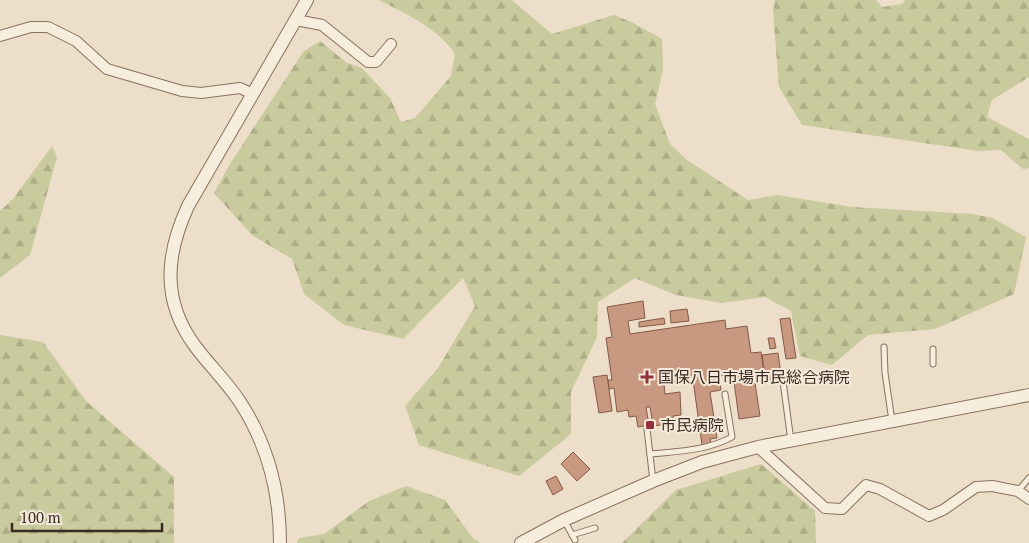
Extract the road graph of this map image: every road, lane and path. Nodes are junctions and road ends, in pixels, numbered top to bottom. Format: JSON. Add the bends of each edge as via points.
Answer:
{"nodes":[{"id":1,"x":307,"y":0,"type":"edge"},
{"id":2,"x":296,"y":20,"type":"junction"},
{"id":3,"x":0,"y":36,"type":"edge"},
{"id":4,"x":391,"y":44,"type":"dead end"},
{"id":5,"x":253,"y":94,"type":"junction"},
{"id":6,"x":884,"y":347,"type":"dead end"},
{"id":7,"x":933,"y":349,"type":"dead end"},
{"id":8,"x":933,"y":364,"type":"dead end"},
{"id":9,"x":782,"y":374,"type":"dead end"},
{"id":10,"x":726,"y":394,"type":"dead end"},
{"id":11,"x":1029,"y":395,"type":"edge"},
{"id":12,"x":892,"y":422,"type":"junction"},
{"id":13,"x":647,"y":429,"type":"dead end"},
{"id":14,"x":791,"y":441,"type":"junction"},
{"id":15,"x":758,"y":447,"type":"junction"},
{"id":16,"x":650,"y":454,"type":"junction"},
{"id":17,"x":1029,"y":478,"type":"edge"},
{"id":18,"x":653,"y":480,"type":"junction"},
{"id":19,"x":1018,"y":491,"type":"junction"},
{"id":20,"x":1029,"y":499,"type":"edge"},
{"id":21,"x":564,"y":520,"type":"junction"},
{"id":22,"x":596,"y":528,"type":"dead end"},
{"id":23,"x":280,"y":543,"type":"edge"},
{"id":24,"x":522,"y":543,"type":"edge"}],
"edges":[{"from":1,"to":2,"type":"street"},
{"from":2,"to":4,"type":"street","via":[[322,25],[368,62],[376,62]]},
{"from":2,"to":5,"type":"street"},
{"from":3,"to":5,"type":"street","via":[[32,27],[48,27],[76,42],[107,69],[182,91],[201,93],[240,88]]},
{"from":5,"to":23,"type":"street","via":[[178,229],[172,249],[170,289],[194,345],[240,401],[269,461],[276,489]]},
{"from":6,"to":12,"type":"lane"},
{"from":7,"to":8,"type":"lane"},
{"from":9,"to":14,"type":"lane"},
{"from":10,"to":16,"type":"lane","via":[[732,437],[696,450]]},
{"from":11,"to":12,"type":"street"},
{"from":12,"to":14,"type":"street"},
{"from":13,"to":16,"type":"lane"},
{"from":14,"to":15,"type":"street"},
{"from":15,"to":18,"type":"street"},
{"from":15,"to":19,"type":"street","via":[[825,508],[842,509],[866,485],[880,489],[929,516],[944,510],[976,487],[992,486]]},
{"from":16,"to":18,"type":"lane"},
{"from":17,"to":19,"type":"lane"},
{"from":18,"to":21,"type":"street"},
{"from":19,"to":20,"type":"street"},
{"from":21,"to":22,"type":"lane","via":[[574,538]]},
{"from":21,"to":24,"type":"street"}]}
